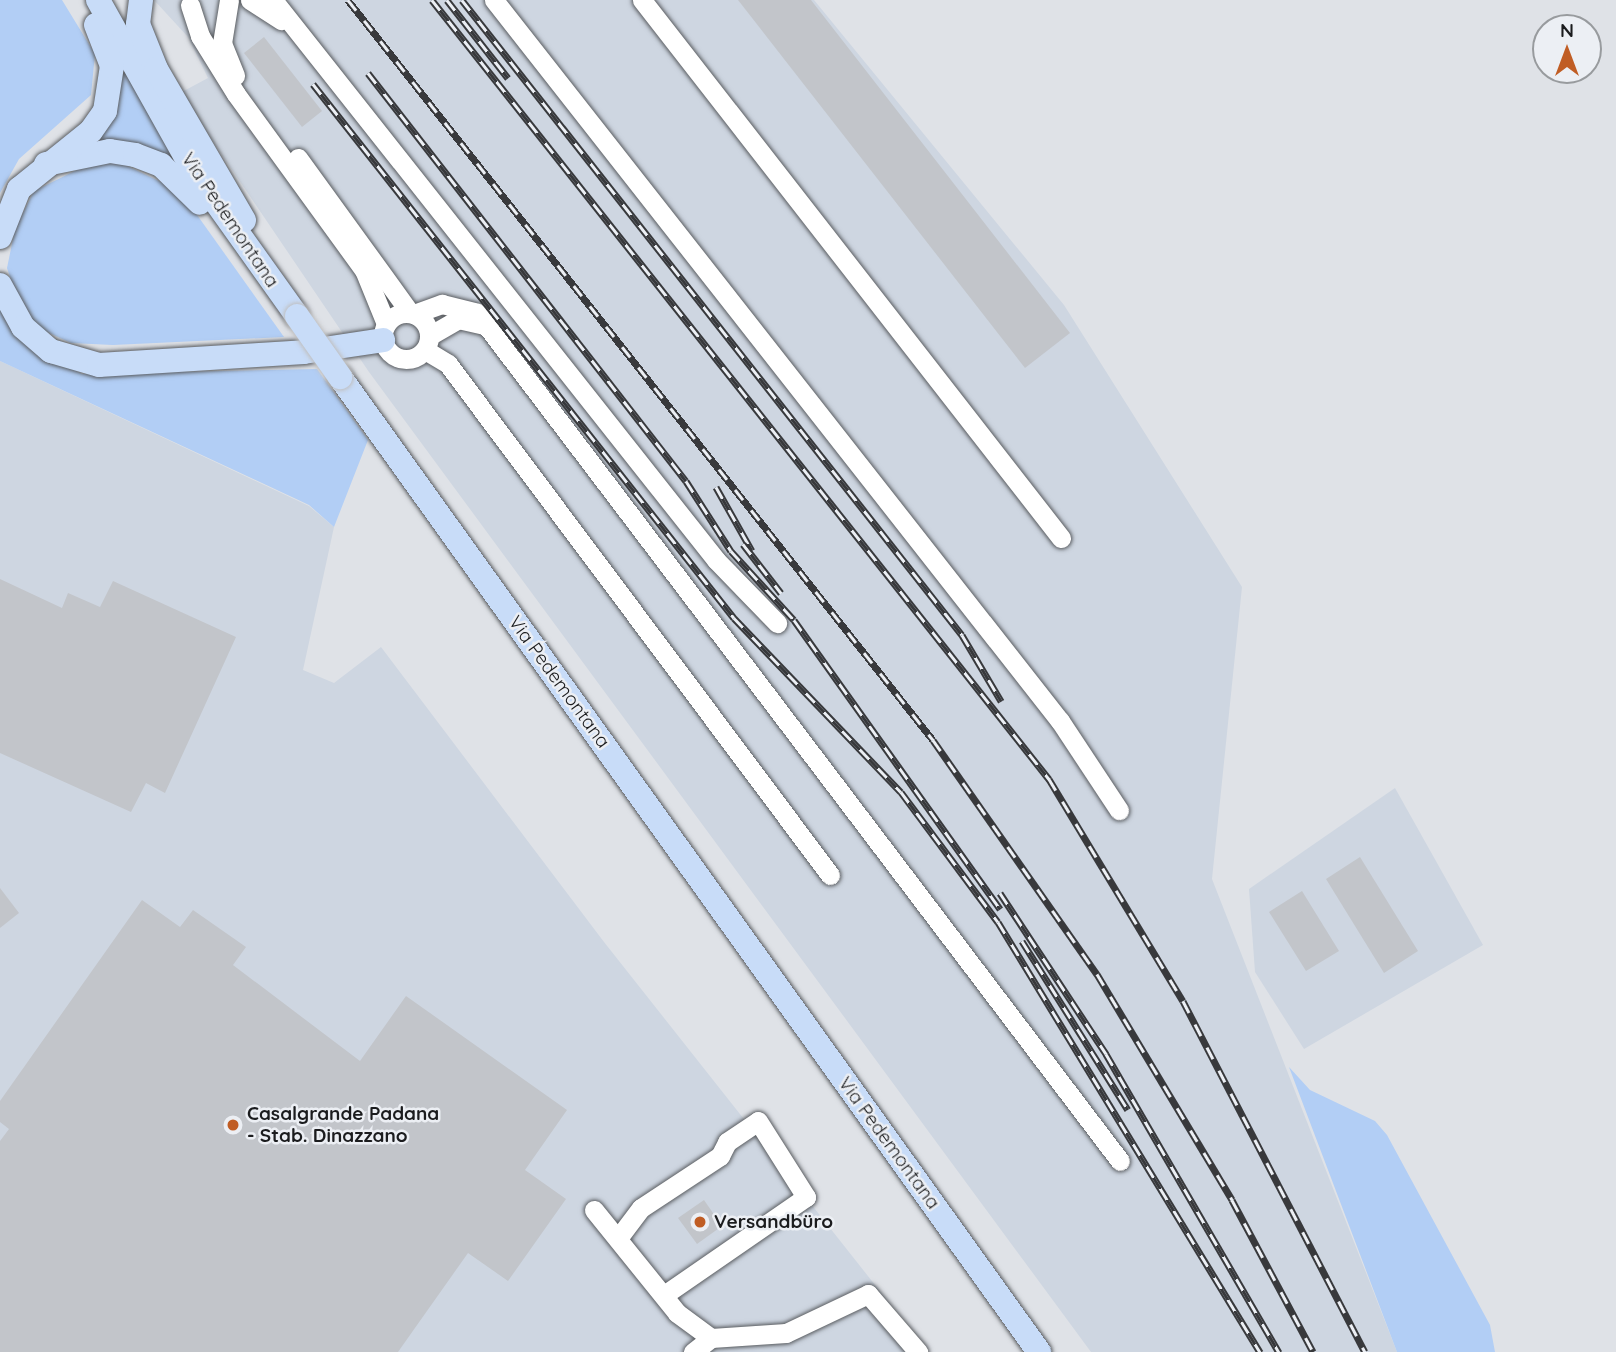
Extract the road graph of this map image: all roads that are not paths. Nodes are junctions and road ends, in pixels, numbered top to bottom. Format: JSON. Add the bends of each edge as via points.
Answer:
{"nodes":[{"id":1,"x":82,"y":0,"type":"edge"},
{"id":2,"x":98,"y":0,"type":"edge"},
{"id":3,"x":141,"y":0,"type":"edge"},
{"id":4,"x":229,"y":0,"type":"edge"},
{"id":5,"x":250,"y":0,"type":"edge"},
{"id":6,"x":273,"y":0,"type":"edge"},
{"id":7,"x":494,"y":0,"type":"edge"},
{"id":8,"x":642,"y":0,"type":"edge"},
{"id":9,"x":187,"y":3,"type":"edge"},
{"id":10,"x":293,"y":31,"type":"junction"},
{"id":11,"x":46,"y":164,"type":"junction"},
{"id":12,"x":0,"y":237,"type":"edge"},
{"id":13,"x":0,"y":285,"type":"edge"},
{"id":14,"x":276,"y":288,"type":"junction"},
{"id":15,"x":412,"y":313,"type":"junction"},
{"id":16,"x":297,"y":316,"type":"junction"},
{"id":17,"x":485,"y":325,"type":"junction"},
{"id":18,"x":384,"y":332,"type":"junction"},
{"id":19,"x":427,"y":343,"type":"junction"},
{"id":20,"x":1061,"y":538,"type":"dead end"},
{"id":21,"x":776,"y":622,"type":"dead end"},
{"id":22,"x":1119,"y":810,"type":"dead end"},
{"id":23,"x":830,"y":875,"type":"dead end"},
{"id":24,"x":727,"y":1142,"type":"junction"},
{"id":25,"x":1120,"y":1161,"type":"dead end"},
{"id":26,"x":619,"y":1237,"type":"junction"},
{"id":27,"x":664,"y":1295,"type":"junction"},
{"id":28,"x":711,"y":1338,"type":"junction"},
{"id":29,"x":693,"y":1352,"type":"edge"},
{"id":30,"x":918,"y":1352,"type":"edge"},
{"id":31,"x":1039,"y":1352,"type":"edge"}],
"edges":[{"from":1,"to":11,"type":"main road","via":[[105,43],[112,86],[90,131]]},
{"from":2,"to":14,"type":"main road","name":"Via Pedemontana","via":[[193,170]]},
{"from":3,"to":16,"type":"main road","via":[[138,24],[156,69]]},
{"from":4,"to":9,"type":"street","via":[[211,9]]},
{"from":4,"to":15,"type":"street","via":[[222,43],[240,89],[330,197]]},
{"from":5,"to":10,"type":"street"},
{"from":6,"to":10,"type":"street"},
{"from":7,"to":22,"type":"street","via":[[1060,722]]},
{"from":8,"to":20,"type":"street"},
{"from":9,"to":18,"type":"street","via":[[200,36],[236,94],[364,270]]},
{"from":10,"to":21,"type":"street","via":[[716,560]]},
{"from":11,"to":12,"type":"main road","via":[[19,189]]},
{"from":11,"to":14,"type":"main road","via":[[110,151],[161,165]]},
{"from":13,"to":18,"type":"main road","via":[[23,327],[51,351],[99,365],[304,352]]},
{"from":14,"to":16,"type":"main road","name":"Via Pedemontana"},
{"from":15,"to":17,"type":"street","via":[[464,305]]},
{"from":15,"to":18,"type":"street"},
{"from":15,"to":19,"type":"street"},
{"from":16,"to":31,"type":"main road","name":"Via Pedemontana","bridge":true},
{"from":17,"to":19,"type":"street","via":[[458,319]]},
{"from":17,"to":25,"type":"street"},
{"from":18,"to":19,"type":"street","via":[[397,357]]},
{"from":19,"to":23,"type":"street","via":[[448,364]]},
{"from":24,"to":26,"type":"street","via":[[720,1156],[641,1209]]},
{"from":24,"to":26,"type":"street","via":[[600,1216]]},
{"from":24,"to":27,"type":"street","via":[[758,1121],[806,1196]]},
{"from":26,"to":27,"type":"street"},
{"from":27,"to":28,"type":"street"},
{"from":28,"to":29,"type":"street"},
{"from":28,"to":30,"type":"street","via":[[786,1333],[868,1294]]}]}
